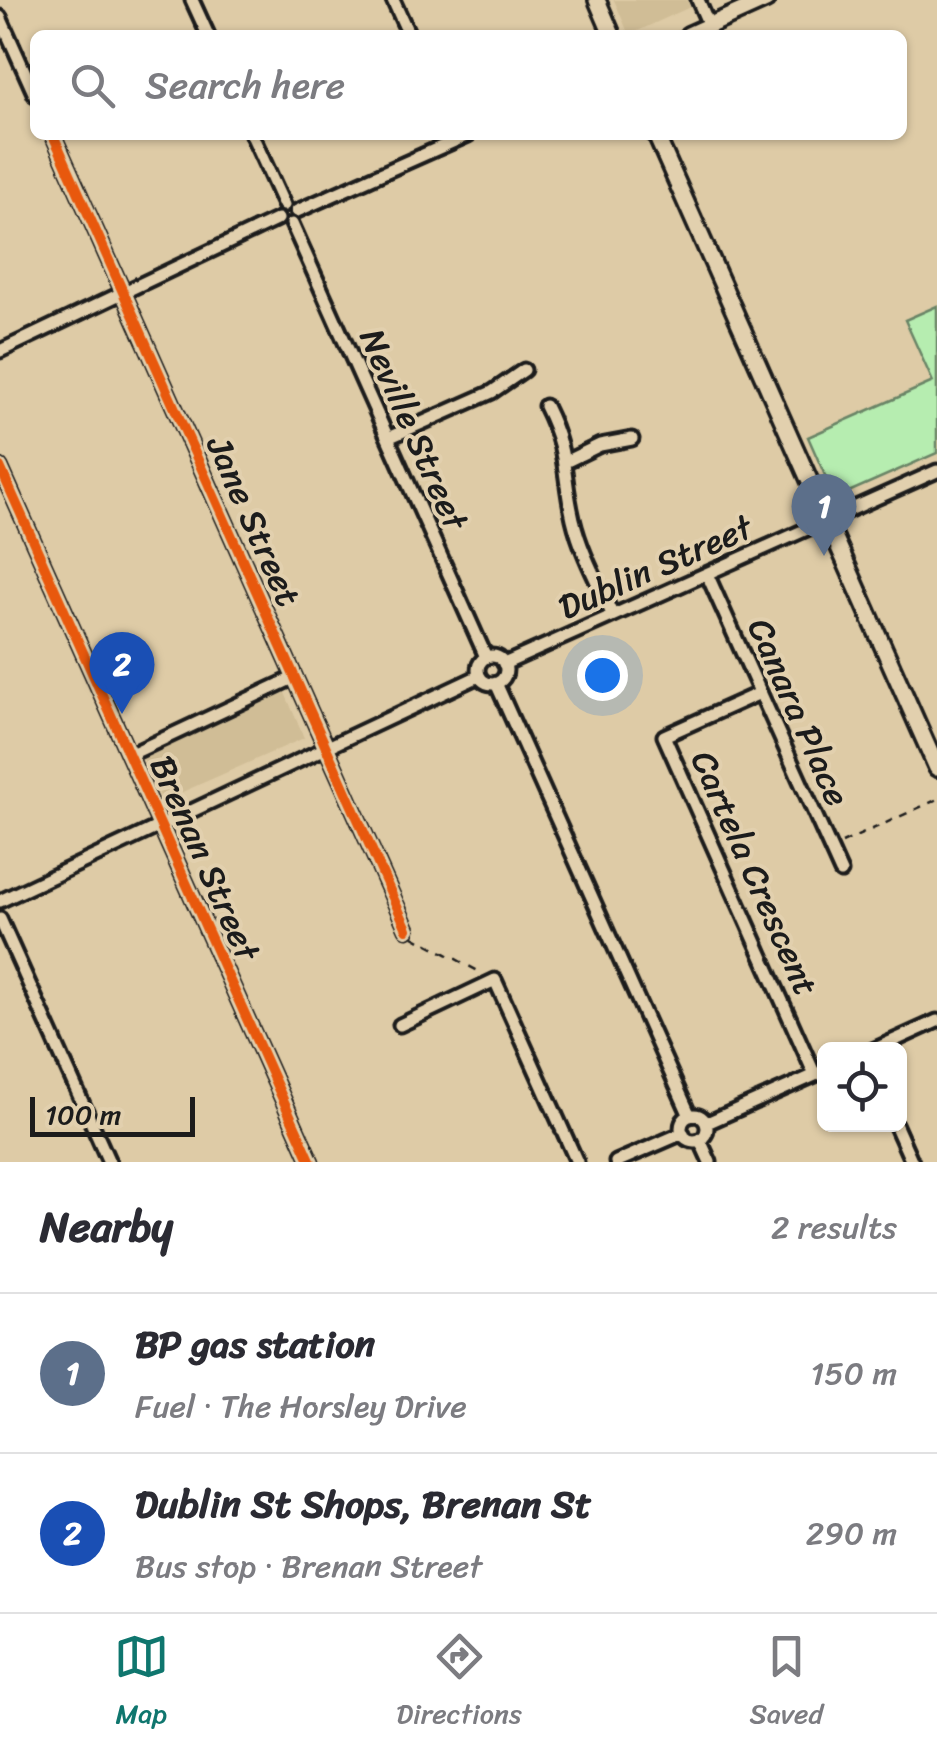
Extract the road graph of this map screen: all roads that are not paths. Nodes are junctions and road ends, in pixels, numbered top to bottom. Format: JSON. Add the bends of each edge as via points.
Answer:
{"nodes":[{"id":1,"x":192,"y":0,"type":"edge"},
{"id":2,"x":393,"y":0,"type":"edge"},
{"id":3,"x":698,"y":0,"type":"edge"},
{"id":4,"x":766,"y":0,"type":"edge"},
{"id":5,"x":604,"y":2,"type":"edge"},
{"id":6,"x":0,"y":16,"type":"edge"},
{"id":7,"x":709,"y":25,"type":"junction"},
{"id":8,"x":206,"y":30,"type":"edge"},
{"id":9,"x":407,"y":30,"type":"edge"},
{"id":10,"x":611,"y":30,"type":"edge"},
{"id":11,"x":698,"y":30,"type":"edge"},
{"id":12,"x":30,"y":84,"type":"edge"},
{"id":13,"x":55,"y":140,"type":"edge"},
{"id":14,"x":254,"y":140,"type":"edge"},
{"id":15,"x":453,"y":140,"type":"edge"},
{"id":16,"x":658,"y":140,"type":"edge"},
{"id":17,"x":284,"y":205,"type":"junction"},
{"id":18,"x":295,"y":218,"type":"junction"},
{"id":19,"x":278,"y":219,"type":"junction"},
{"id":20,"x":124,"y":292,"type":"junction"},
{"id":21,"x":0,"y":351,"type":"edge"},
{"id":22,"x":524,"y":370,"type":"dead end"},
{"id":23,"x":545,"y":406,"type":"dead end"},
{"id":24,"x":388,"y":438,"type":"junction"},
{"id":25,"x":632,"y":439,"type":"dead end"},
{"id":26,"x":567,"y":461,"type":"junction"},
{"id":27,"x":0,"y":467,"type":"edge"},
{"id":28,"x":937,"y":471,"type":"edge"},
{"id":29,"x":828,"y":520,"type":"junction"},
{"id":30,"x":708,"y":574,"type":"junction"},
{"id":31,"x":612,"y":614,"type":"junction"},
{"id":32,"x":486,"y":657,"type":"junction"},
{"id":33,"x":504,"y":664,"type":"junction"},
{"id":34,"x":479,"y":676,"type":"junction"},
{"id":35,"x":293,"y":678,"type":"junction"},
{"id":36,"x":496,"y":683,"type":"junction"},
{"id":37,"x":760,"y":693,"type":"junction"},
{"id":38,"x":326,"y":747,"type":"junction"},
{"id":39,"x":129,"y":755,"type":"junction"},
{"id":40,"x":937,"y":768,"type":"edge"},
{"id":41,"x":162,"y":826,"type":"junction"},
{"id":42,"x":841,"y":872,"type":"dead end"},
{"id":43,"x":0,"y":901,"type":"edge"},
{"id":44,"x":0,"y":919,"type":"edge"},
{"id":45,"x":407,"y":929,"type":"road end"},
{"id":46,"x":937,"y":1021,"type":"edge"},
{"id":47,"x":400,"y":1025,"type":"dead end"},
{"id":48,"x":891,"y":1042,"type":"edge"},
{"id":49,"x":817,"y":1067,"type":"edge"},
{"id":50,"x":817,"y":1074,"type":"edge"},
{"id":51,"x":690,"y":1116,"type":"junction"},
{"id":52,"x":706,"y":1124,"type":"junction"},
{"id":53,"x":899,"y":1132,"type":"edge"},
{"id":54,"x":683,"y":1134,"type":"junction"},
{"id":55,"x":700,"y":1140,"type":"junction"},
{"id":56,"x":108,"y":1162,"type":"edge"},
{"id":57,"x":311,"y":1162,"type":"edge"},
{"id":58,"x":577,"y":1162,"type":"edge"},
{"id":59,"x":616,"y":1162,"type":"edge"},
{"id":60,"x":710,"y":1162,"type":"edge"},
{"id":61,"x":912,"y":1162,"type":"edge"}],
"edges":[{"from":1,"to":8,"type":"street"},
{"from":2,"to":9,"type":"street"},
{"from":3,"to":7,"type":"street"},
{"from":4,"to":7,"type":"main road"},
{"from":5,"to":10,"type":"main road"},
{"from":6,"to":12,"type":"street"},
{"from":7,"to":11,"type":"main road"},
{"from":13,"to":20,"type":"street","name":"Jane Street"},
{"from":14,"to":17,"type":"street"},
{"from":15,"to":18,"type":"street"},
{"from":16,"to":29,"type":"main road"},
{"from":17,"to":18,"type":"street"},
{"from":17,"to":19,"type":"street"},
{"from":18,"to":19,"type":"street"},
{"from":18,"to":24,"type":"street","name":"Neville Street"},
{"from":19,"to":20,"type":"street"},
{"from":20,"to":21,"type":"street"},
{"from":20,"to":35,"type":"street","name":"Jane Street"},
{"from":22,"to":24,"type":"street","via":[[492,392]]},
{"from":23,"to":26,"type":"street"},
{"from":24,"to":32,"type":"street","name":"Neville Street"},
{"from":25,"to":26,"type":"street"},
{"from":26,"to":31,"type":"street","via":[[581,547]]},
{"from":27,"to":39,"type":"street","name":"Brenan Street"},
{"from":28,"to":29,"type":"street","name":"Dublin Street"},
{"from":29,"to":30,"type":"street","name":"Dublin Street"},
{"from":29,"to":40,"type":"main road"},
{"from":30,"to":31,"type":"street","name":"Dublin Street"},
{"from":30,"to":37,"type":"street","name":"Canara Place"},
{"from":31,"to":33,"type":"street","name":"Dublin Street"},
{"from":32,"to":33,"type":"street"},
{"from":32,"to":34,"type":"street"},
{"from":33,"to":36,"type":"street"},
{"from":34,"to":36,"type":"street"},
{"from":34,"to":38,"type":"street"},
{"from":35,"to":38,"type":"street","name":"Jane Street"},
{"from":35,"to":39,"type":"street"},
{"from":36,"to":51,"type":"street"},
{"from":37,"to":42,"type":"street","name":"Canara Place"},
{"from":37,"to":49,"type":"street","name":"Cartela Crescent","via":[[664,736]]},
{"from":38,"to":41,"type":"street"},
{"from":38,"to":45,"type":"street","name":"Jane Street"},
{"from":39,"to":41,"type":"street","name":"Brenan Street"},
{"from":41,"to":43,"type":"street"},
{"from":41,"to":57,"type":"street","name":"Brenan Street"},
{"from":44,"to":56,"type":"street"},
{"from":46,"to":48,"type":"street"},
{"from":47,"to":58,"type":"street","via":[[495,980]]},
{"from":50,"to":52,"type":"street"},
{"from":51,"to":52,"type":"street"},
{"from":51,"to":54,"type":"street"},
{"from":52,"to":55,"type":"street"},
{"from":53,"to":61,"type":"street"},
{"from":54,"to":55,"type":"street"},
{"from":54,"to":59,"type":"street"},
{"from":55,"to":60,"type":"street"}]}
